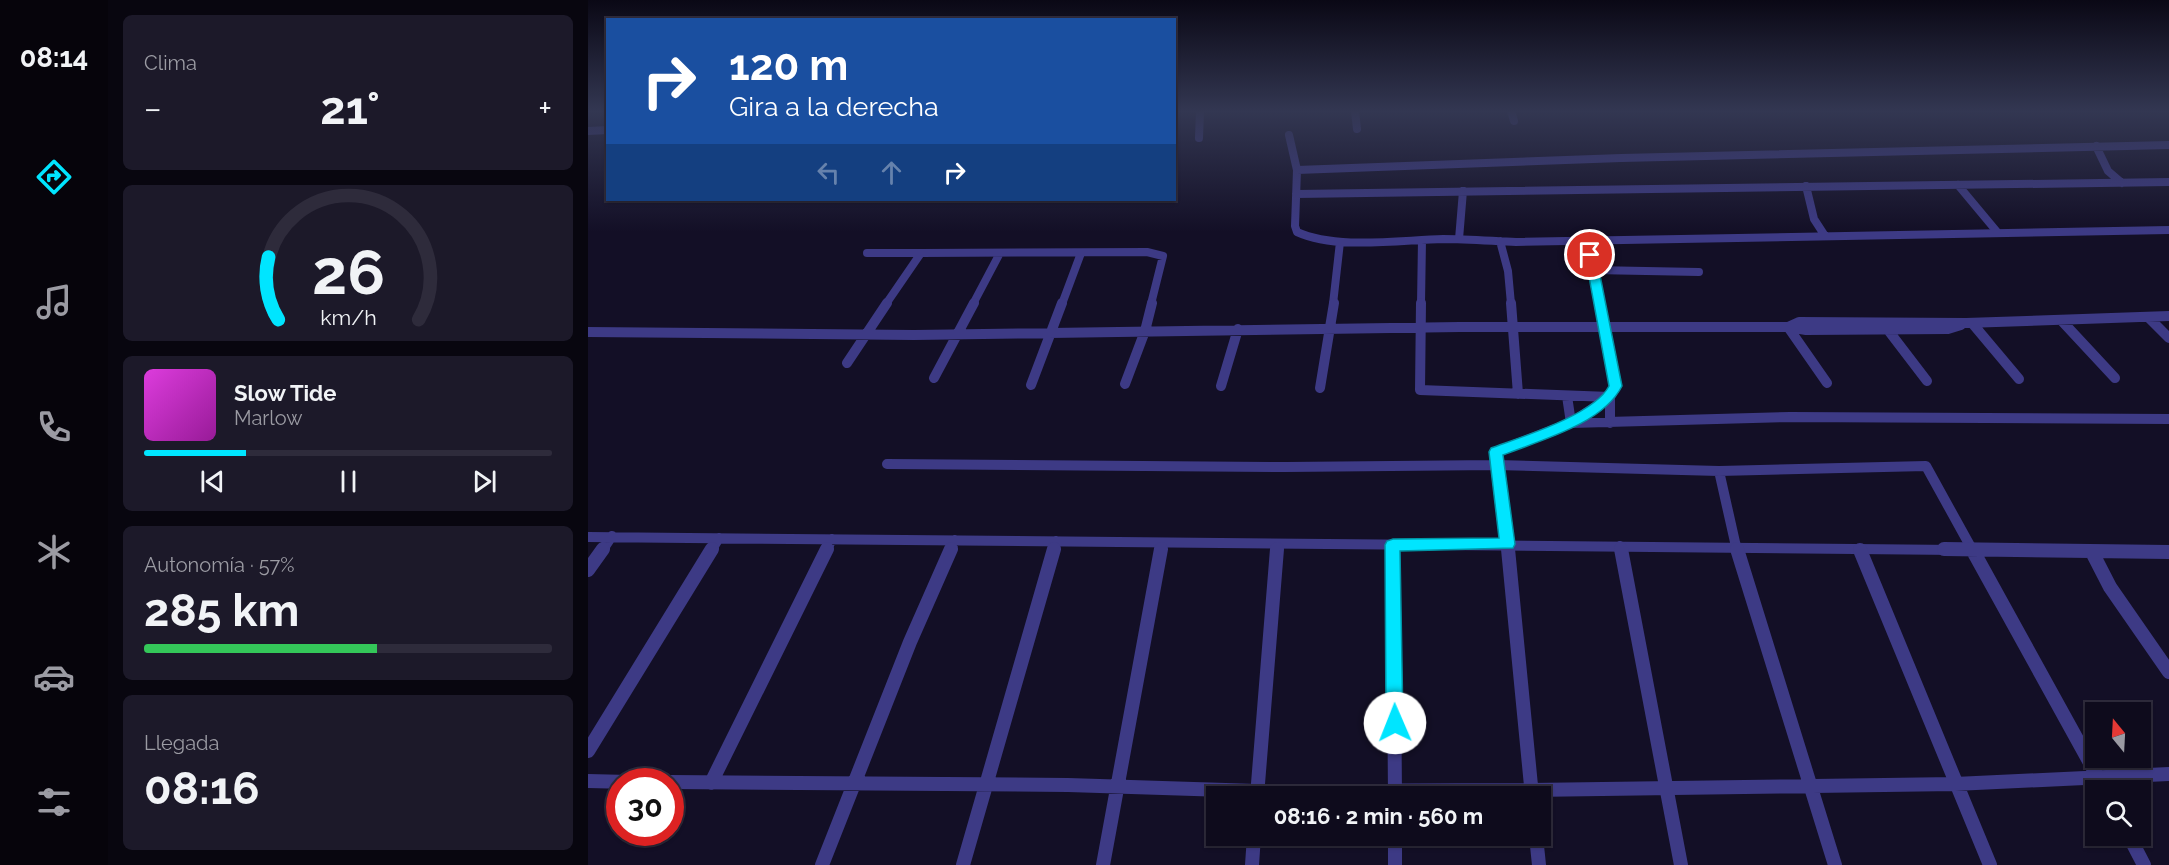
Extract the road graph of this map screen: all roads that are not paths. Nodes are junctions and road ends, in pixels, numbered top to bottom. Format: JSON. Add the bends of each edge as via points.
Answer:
{"nodes":[{"id":1,"x":1293,"y":151,"type":"edge"},
{"id":2,"x":1895,"y":151,"type":"edge"},
{"id":3,"x":2099,"y":151,"type":"edge"},
{"id":4,"x":1297,"y":170,"type":"junction"},
{"id":5,"x":2169,"y":182,"type":"edge"},
{"id":6,"x":2122,"y":183,"type":"junction"},
{"id":7,"x":1958,"y":184,"type":"junction"},
{"id":8,"x":1806,"y":186,"type":"junction"},
{"id":9,"x":1463,"y":191,"type":"junction"},
{"id":10,"x":1296,"y":194,"type":"junction"},
{"id":11,"x":2169,"y":230,"type":"edge"},
{"id":12,"x":1998,"y":233,"type":"junction"},
{"id":13,"x":1825,"y":236,"type":"junction"},
{"id":14,"x":1459,"y":239,"type":"junction"},
{"id":15,"x":1422,"y":240,"type":"junction"},
{"id":16,"x":1587,"y":240,"type":"junction"},
{"id":17,"x":1500,"y":241,"type":"junction"},
{"id":18,"x":1340,"y":242,"type":"junction"},
{"id":19,"x":867,"y":253,"type":"dead end"},
{"id":20,"x":921,"y":253,"type":"junction"},
{"id":21,"x":1000,"y":253,"type":"junction"},
{"id":22,"x":1081,"y":253,"type":"junction"},
{"id":23,"x":1593,"y":270,"type":"junction"},
{"id":24,"x":1699,"y":272,"type":"dead end"},
{"id":25,"x":2169,"y":316,"type":"edge"},
{"id":26,"x":2148,"y":317,"type":"junction"},
{"id":27,"x":2061,"y":320,"type":"junction"},
{"id":28,"x":1969,"y":323,"type":"junction"},
{"id":29,"x":1603,"y":325,"type":"junction"},
{"id":30,"x":1513,"y":326,"type":"junction"},
{"id":31,"x":1331,"y":327,"type":"junction"},
{"id":32,"x":1422,"y":327,"type":"junction"},
{"id":33,"x":1788,"y":327,"type":"junction"},
{"id":34,"x":1238,"y":329,"type":"junction"},
{"id":35,"x":1888,"y":330,"type":"junction"},
{"id":36,"x":1145,"y":331,"type":"junction"},
{"id":37,"x":588,"y":332,"type":"edge"},
{"id":38,"x":1052,"y":332,"type":"junction"},
{"id":39,"x":867,"y":334,"type":"junction"},
{"id":40,"x":957,"y":334,"type":"junction"},
{"id":41,"x":2169,"y":338,"type":"edge"},
{"id":42,"x":847,"y":363,"type":"dead end"},
{"id":43,"x":934,"y":378,"type":"dead end"},
{"id":44,"x":2115,"y":378,"type":"dead end"},
{"id":45,"x":2019,"y":379,"type":"dead end"},
{"id":46,"x":1927,"y":381,"type":"dead end"},
{"id":47,"x":1827,"y":383,"type":"dead end"},
{"id":48,"x":1125,"y":384,"type":"dead end"},
{"id":49,"x":1031,"y":385,"type":"dead end"},
{"id":50,"x":1221,"y":386,"type":"dead end"},
{"id":51,"x":1320,"y":388,"type":"dead end"},
{"id":52,"x":1518,"y":394,"type":"junction"},
{"id":53,"x":1568,"y":396,"type":"junction"},
{"id":54,"x":1610,"y":397,"type":"junction"},
{"id":55,"x":2169,"y":419,"type":"edge"},
{"id":56,"x":1572,"y":423,"type":"junction"},
{"id":57,"x":1610,"y":423,"type":"junction"},
{"id":58,"x":887,"y":464,"type":"dead end"},
{"id":59,"x":1496,"y":465,"type":"junction"},
{"id":60,"x":1719,"y":471,"type":"junction"},
{"id":61,"x":612,"y":536,"type":"junction"},
{"id":62,"x":588,"y":537,"type":"edge"},
{"id":63,"x":718,"y":538,"type":"junction"},
{"id":64,"x":832,"y":539,"type":"junction"},
{"id":65,"x":955,"y":540,"type":"junction"},
{"id":66,"x":1056,"y":540,"type":"junction"},
{"id":67,"x":1162,"y":543,"type":"junction"},
{"id":68,"x":1277,"y":544,"type":"junction"},
{"id":69,"x":1507,"y":544,"type":"junction"},
{"id":70,"x":1393,"y":545,"type":"junction"},
{"id":71,"x":1620,"y":546,"type":"junction"},
{"id":72,"x":1736,"y":547,"type":"junction"},
{"id":73,"x":1860,"y":550,"type":"junction"},
{"id":74,"x":1971,"y":551,"type":"junction"},
{"id":75,"x":2092,"y":552,"type":"junction"},
{"id":76,"x":2169,"y":552,"type":"edge"},
{"id":77,"x":588,"y":570,"type":"edge"},
{"id":78,"x":2169,"y":672,"type":"edge"},
{"id":79,"x":588,"y":751,"type":"edge"},
{"id":80,"x":2169,"y":774,"type":"edge"},
{"id":81,"x":2099,"y":780,"type":"edge"},
{"id":82,"x":2128,"y":780,"type":"edge"},
{"id":83,"x":588,"y":781,"type":"edge"},
{"id":84,"x":606,"y":781,"type":"edge"},
{"id":85,"x":684,"y":782,"type":"edge"},
{"id":86,"x":711,"y":783,"type":"junction"},
{"id":87,"x":853,"y":784,"type":"junction"},
{"id":88,"x":1956,"y":784,"type":"junction"},
{"id":89,"x":2085,"y":784,"type":"edge"},
{"id":90,"x":986,"y":785,"type":"junction"},
{"id":91,"x":1117,"y":786,"type":"junction"},
{"id":92,"x":1258,"y":786,"type":"edge"},
{"id":93,"x":1395,"y":786,"type":"edge"},
{"id":94,"x":1530,"y":786,"type":"edge"},
{"id":95,"x":1811,"y":786,"type":"junction"},
{"id":96,"x":1667,"y":789,"type":"junction"},
{"id":97,"x":1206,"y":791,"type":"edge"},
{"id":98,"x":1551,"y":792,"type":"edge"},
{"id":99,"x":1253,"y":846,"type":"edge"},
{"id":100,"x":1395,"y":846,"type":"edge"},
{"id":101,"x":1537,"y":846,"type":"edge"},
{"id":102,"x":2134,"y":846,"type":"edge"},
{"id":103,"x":822,"y":865,"type":"edge"},
{"id":104,"x":963,"y":865,"type":"edge"},
{"id":105,"x":1103,"y":865,"type":"edge"},
{"id":106,"x":1252,"y":865,"type":"edge"},
{"id":107,"x":1395,"y":865,"type":"edge"},
{"id":108,"x":1539,"y":865,"type":"edge"},
{"id":109,"x":1681,"y":865,"type":"edge"},
{"id":110,"x":1835,"y":865,"type":"edge"},
{"id":111,"x":1990,"y":865,"type":"edge"},
{"id":112,"x":2144,"y":865,"type":"edge"}],
"edges":[{"from":1,"to":4,"type":"street"},
{"from":2,"to":4,"type":"street"},
{"from":3,"to":6,"type":"street","via":[[2108,171]]},
{"from":4,"to":10,"type":"street"},
{"from":5,"to":6,"type":"street"},
{"from":6,"to":7,"type":"street"},
{"from":7,"to":8,"type":"street"},
{"from":7,"to":12,"type":"street"},
{"from":8,"to":9,"type":"street"},
{"from":8,"to":13,"type":"street","via":[[1814,219]]},
{"from":9,"to":10,"type":"street"},
{"from":9,"to":14,"type":"street"},
{"from":10,"to":18,"type":"street","via":[[1297,232]]},
{"from":11,"to":12,"type":"street"},
{"from":12,"to":13,"type":"street"},
{"from":13,"to":16,"type":"street"},
{"from":14,"to":15,"type":"street"},
{"from":14,"to":17,"type":"street"},
{"from":15,"to":18,"type":"street"},
{"from":15,"to":32,"type":"street"},
{"from":16,"to":17,"type":"street"},
{"from":16,"to":23,"type":"street"},
{"from":17,"to":30,"type":"street","via":[[1508,271]]},
{"from":18,"to":31,"type":"street"},
{"from":19,"to":20,"type":"street"},
{"from":20,"to":21,"type":"street"},
{"from":20,"to":39,"type":"street"},
{"from":21,"to":22,"type":"street"},
{"from":21,"to":40,"type":"street"},
{"from":22,"to":36,"type":"street","via":[[1147,252],[1163,256]]},
{"from":22,"to":38,"type":"street"},
{"from":23,"to":24,"type":"street"},
{"from":23,"to":29,"type":"street"},
{"from":25,"to":26,"type":"street"},
{"from":26,"to":27,"type":"street"},
{"from":26,"to":41,"type":"street"},
{"from":27,"to":28,"type":"street"},
{"from":27,"to":44,"type":"street"},
{"from":28,"to":33,"type":"street","via":[[1799,322]]},
{"from":28,"to":35,"type":"street","via":[[1948,329]]},
{"from":28,"to":45,"type":"street"},
{"from":29,"to":30,"type":"street"},
{"from":29,"to":33,"type":"street"},
{"from":29,"to":54,"type":"street","via":[[1616,386]]},
{"from":30,"to":32,"type":"street"},
{"from":30,"to":52,"type":"street"},
{"from":31,"to":32,"type":"street"},
{"from":31,"to":34,"type":"street"},
{"from":31,"to":51,"type":"street"},
{"from":32,"to":52,"type":"street","via":[[1420,390]]},
{"from":33,"to":35,"type":"street"},
{"from":33,"to":47,"type":"street"},
{"from":34,"to":36,"type":"street"},
{"from":34,"to":50,"type":"street"},
{"from":35,"to":46,"type":"street"},
{"from":36,"to":38,"type":"street"},
{"from":36,"to":48,"type":"street"},
{"from":37,"to":39,"type":"street"},
{"from":38,"to":40,"type":"street"},
{"from":38,"to":49,"type":"street"},
{"from":39,"to":40,"type":"street"},
{"from":39,"to":42,"type":"street"},
{"from":40,"to":43,"type":"street"},
{"from":52,"to":53,"type":"street"},
{"from":53,"to":54,"type":"street"},
{"from":53,"to":56,"type":"street"},
{"from":54,"to":56,"type":"street"},
{"from":54,"to":57,"type":"street"},
{"from":55,"to":57,"type":"street","via":[[1790,417]]},
{"from":56,"to":57,"type":"street"},
{"from":56,"to":59,"type":"street","via":[[1496,452]]},
{"from":58,"to":59,"type":"street"},
{"from":59,"to":60,"type":"street"},
{"from":59,"to":69,"type":"street"},
{"from":60,"to":72,"type":"street"},
{"from":60,"to":74,"type":"street","via":[[1926,466]]},
{"from":61,"to":62,"type":"street"},
{"from":61,"to":63,"type":"street"},
{"from":61,"to":77,"type":"street"},
{"from":63,"to":64,"type":"street"},
{"from":63,"to":79,"type":"street"},
{"from":64,"to":65,"type":"street"},
{"from":64,"to":86,"type":"street"},
{"from":65,"to":66,"type":"street"},
{"from":65,"to":87,"type":"street"},
{"from":66,"to":67,"type":"street"},
{"from":66,"to":90,"type":"street"},
{"from":67,"to":68,"type":"street"},
{"from":67,"to":91,"type":"street"},
{"from":68,"to":70,"type":"street"},
{"from":68,"to":92,"type":"street"},
{"from":69,"to":70,"type":"street"},
{"from":69,"to":71,"type":"street"},
{"from":69,"to":94,"type":"street"},
{"from":70,"to":93,"type":"street"},
{"from":71,"to":72,"type":"street"},
{"from":71,"to":96,"type":"street"},
{"from":72,"to":73,"type":"street"},
{"from":72,"to":95,"type":"street"},
{"from":73,"to":74,"type":"street"},
{"from":73,"to":88,"type":"street"},
{"from":74,"to":75,"type":"street"},
{"from":74,"to":81,"type":"street"},
{"from":75,"to":76,"type":"street"},
{"from":75,"to":78,"type":"street","via":[[2110,587]]},
{"from":80,"to":82,"type":"street"},
{"from":83,"to":84,"type":"street"},
{"from":85,"to":86,"type":"street"},
{"from":86,"to":87,"type":"street"},
{"from":87,"to":90,"type":"street"},
{"from":87,"to":103,"type":"street"},
{"from":88,"to":89,"type":"street"},
{"from":88,"to":95,"type":"street"},
{"from":88,"to":111,"type":"street"},
{"from":90,"to":91,"type":"street"},
{"from":90,"to":104,"type":"street"},
{"from":91,"to":97,"type":"street"},
{"from":91,"to":105,"type":"street"},
{"from":95,"to":96,"type":"street"},
{"from":95,"to":110,"type":"street"},
{"from":96,"to":98,"type":"street"},
{"from":96,"to":109,"type":"street"},
{"from":99,"to":106,"type":"street"},
{"from":100,"to":107,"type":"street"},
{"from":101,"to":108,"type":"street"},
{"from":102,"to":112,"type":"street"}]}
